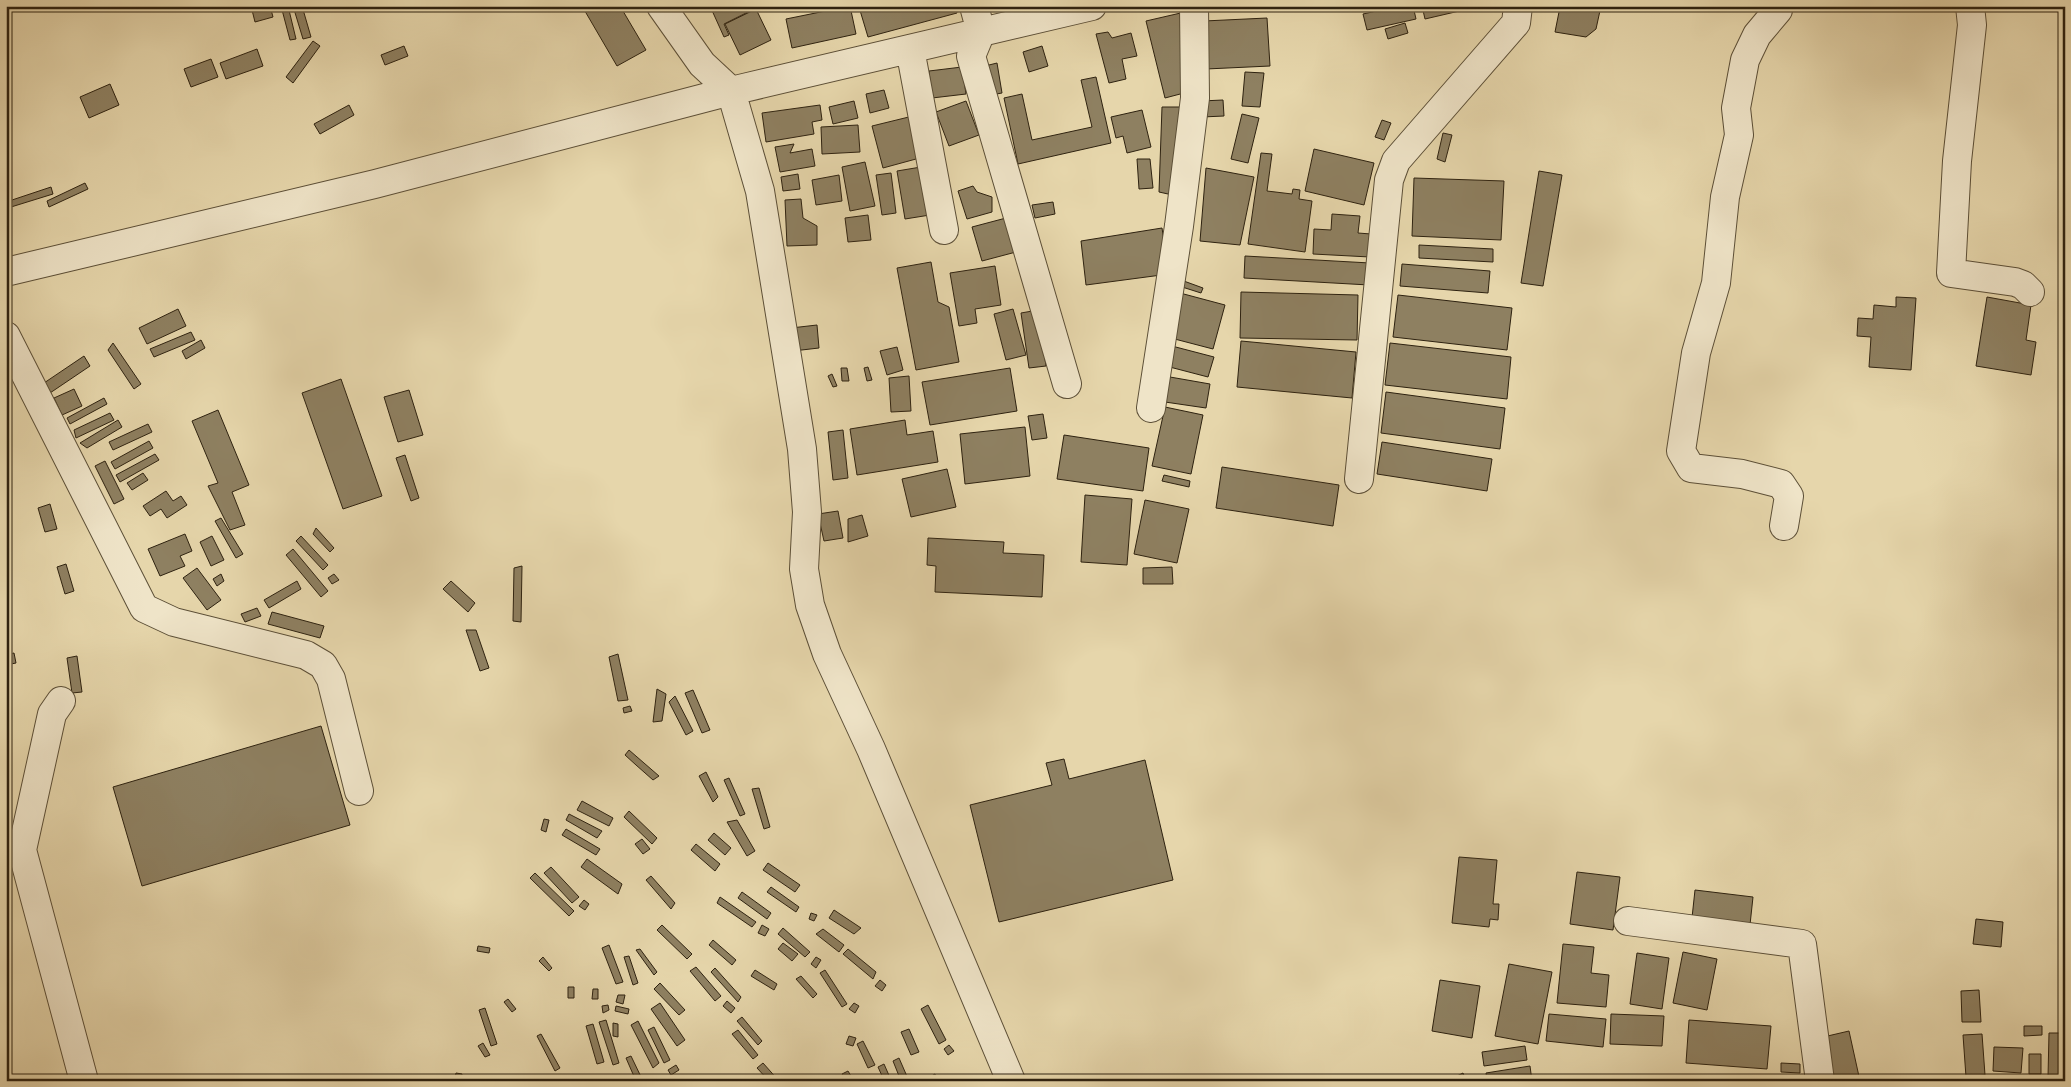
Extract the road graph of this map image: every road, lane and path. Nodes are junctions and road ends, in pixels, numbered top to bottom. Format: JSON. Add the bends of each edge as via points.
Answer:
{"nodes":[{"id":1,"x":661,"y":6,"type":"edge"},
{"id":2,"x":1092,"y":6,"type":"edge"},
{"id":3,"x":1194,"y":6,"type":"edge"},
{"id":4,"x":1518,"y":6,"type":"edge"},
{"id":5,"x":1778,"y":6,"type":"edge"},
{"id":6,"x":1970,"y":6,"type":"edge"},
{"id":7,"x":978,"y":19,"type":"edge"},
{"id":8,"x":910,"y":49,"type":"junction"},
{"id":9,"x":731,"y":91,"type":"junction"},
{"id":10,"x":944,"y":230,"type":"dead end"},
{"id":11,"x":6,"y":272,"type":"edge"},
{"id":12,"x":2030,"y":292,"type":"dead end"},
{"id":13,"x":6,"y":336,"type":"edge"},
{"id":14,"x":1067,"y":384,"type":"dead end"},
{"id":15,"x":1151,"y":408,"type":"dead end"},
{"id":16,"x":1359,"y":479,"type":"dead end"},
{"id":17,"x":1784,"y":526,"type":"dead end"},
{"id":18,"x":61,"y":701,"type":"dead end"},
{"id":19,"x":359,"y":791,"type":"dead end"},
{"id":20,"x":1628,"y":921,"type":"dead end"},
{"id":21,"x":84,"y":1081,"type":"edge"},
{"id":22,"x":1011,"y":1081,"type":"edge"},
{"id":23,"x":1820,"y":1081,"type":"edge"}],
"edges":[{"from":1,"to":9,"type":"street","via":[[702,64]]},
{"from":2,"to":7,"type":"street"},
{"from":3,"to":15,"type":"street","via":[[1195,98]]},
{"from":4,"to":16,"type":"street","via":[[1516,24],[1396,161],[1389,180]]},
{"from":5,"to":17,"type":"street","via":[[1757,35],[1745,60],[1736,108],[1738,135],[1725,197],[1716,284],[1696,353],[1681,451],[1691,468],[1742,474],[1781,484],[1788,496]]},
{"from":6,"to":12,"type":"street","via":[[1972,25],[1957,161],[1951,273],[2014,282]]},
{"from":7,"to":8,"type":"street"},
{"from":7,"to":14,"type":"street","via":[[972,56]]},
{"from":8,"to":9,"type":"street"},
{"from":8,"to":10,"type":"street"},
{"from":9,"to":11,"type":"street","via":[[375,184]]},
{"from":9,"to":22,"type":"street","via":[[760,192],[802,449],[807,512],[804,569],[810,605],[827,654],[871,749]]},
{"from":13,"to":19,"type":"street","via":[[144,608],[174,622],[306,655],[322,665],[331,679]]},
{"from":18,"to":21,"type":"street","via":[[52,714],[22,850]]},
{"from":20,"to":23,"type":"street","via":[[1802,944]]}]}
